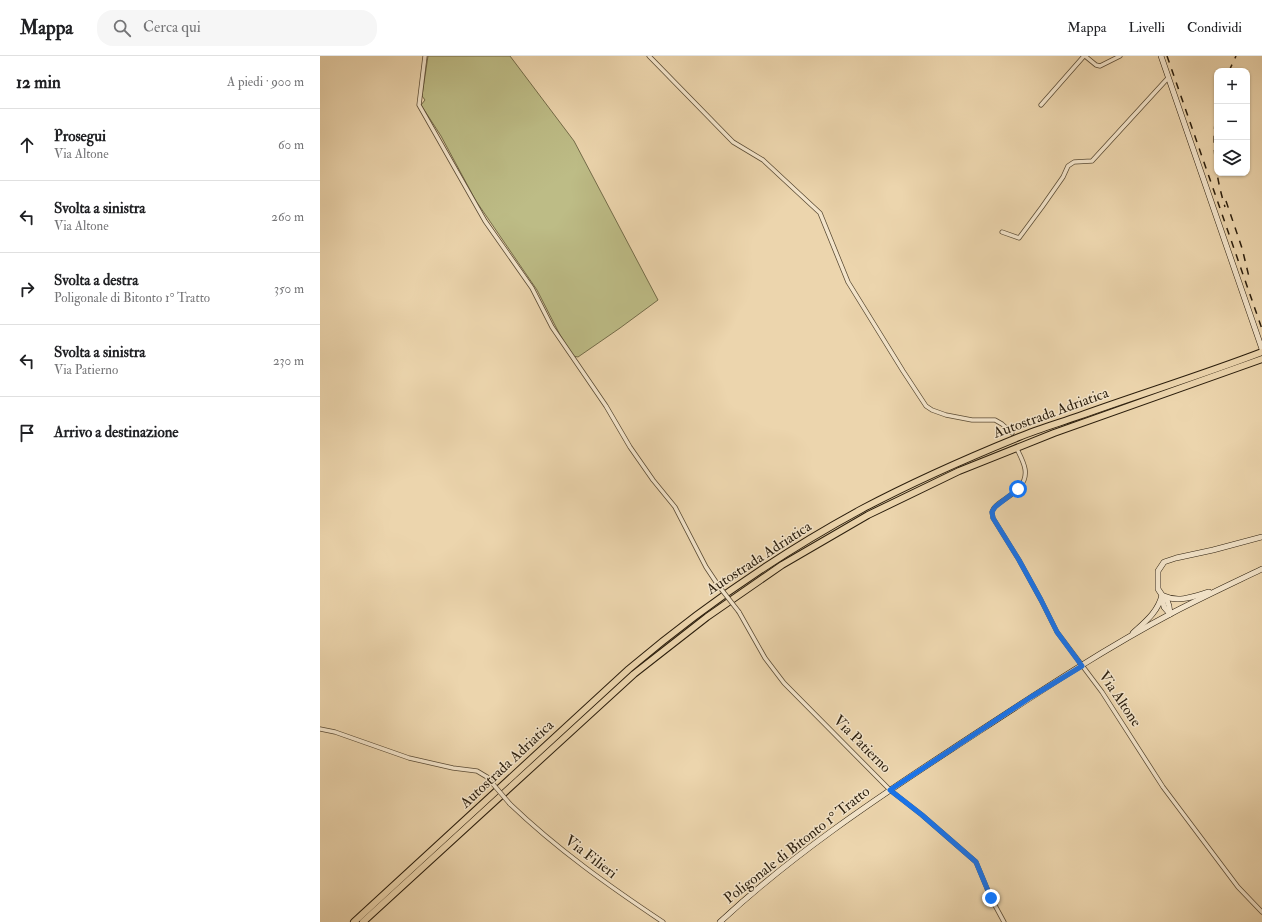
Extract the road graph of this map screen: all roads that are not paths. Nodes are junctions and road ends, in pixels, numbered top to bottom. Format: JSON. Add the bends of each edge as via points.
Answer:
{"nodes":[{"id":1,"x":425,"y":56,"type":"edge"},
{"id":2,"x":649,"y":56,"type":"edge"},
{"id":3,"x":1084,"y":56,"type":"edge"},
{"id":4,"x":1120,"y":56,"type":"edge"},
{"id":5,"x":1161,"y":56,"type":"edge"},
{"id":6,"x":1168,"y":78,"type":"junction"},
{"id":7,"x":1041,"y":105,"type":"dead end"},
{"id":8,"x":1002,"y":232,"type":"dead end"},
{"id":9,"x":1262,"y":348,"type":"edge"},
{"id":10,"x":1262,"y":352,"type":"edge"},
{"id":11,"x":1255,"y":358,"type":"junction"},
{"id":12,"x":1262,"y":359,"type":"edge"},
{"id":13,"x":1012,"y":433,"type":"tunnel mouth"},
{"id":14,"x":1018,"y":451,"type":"tunnel mouth"},
{"id":15,"x":1262,"y":537,"type":"edge"},
{"id":16,"x":1262,"y":569,"type":"edge"},
{"id":17,"x":1222,"y":588,"type":"junction"},
{"id":18,"x":1162,"y":595,"type":"junction"},
{"id":19,"x":1170,"y":614,"type":"junction"},
{"id":20,"x":1125,"y":640,"type":"junction"},
{"id":21,"x":1082,"y":666,"type":"junction"},
{"id":22,"x":320,"y":729,"type":"edge"},
{"id":23,"x":890,"y":790,"type":"junction"},
{"id":24,"x":1262,"y":912,"type":"edge"},
{"id":25,"x":354,"y":922,"type":"edge"},
{"id":26,"x":363,"y":922,"type":"edge"},
{"id":27,"x":664,"y":922,"type":"edge"},
{"id":28,"x":720,"y":922,"type":"edge"},
{"id":29,"x":1004,"y":922,"type":"edge"}],
"edges":[{"from":1,"to":23,"type":"street","name":"Via Patierno","bridge":true,"via":[[419,104],[486,221],[532,288],[552,327],[606,406],[630,447],[675,507],[706,567],[739,612],[765,658],[784,683]]},
{"from":2,"to":13,"type":"street","via":[[733,142],[763,160],[820,213],[848,282],[926,406],[946,415],[972,420],[995,420]]},
{"from":3,"to":4,"type":"street","via":[[1100,66]]},
{"from":3,"to":7,"type":"street"},
{"from":5,"to":6,"type":"main road"},
{"from":6,"to":8,"type":"street","via":[[1092,161],[1074,162],[1068,166],[1042,207],[1018,238]]},
{"from":6,"to":9,"type":"main road"},
{"from":10,"to":11,"type":"highway","name":"Autostrada Adriatica"},
{"from":11,"to":12,"type":"highway","name":"Autostrada Adriatica"},
{"from":11,"to":25,"type":"highway","name":"Autostrada Adriatica","via":[[1021,436],[975,455],[863,508],[778,558],[699,613],[629,669]]},
{"from":11,"to":26,"type":"highway","name":"Autostrada Adriatica","via":[[966,468],[868,515],[782,565],[707,617],[634,674]]},
{"from":14,"to":21,"type":"street","name":"Via Altone","via":[[1025,468],[1024,480],[1018,489],[995,507],[992,512],[993,518],[1019,560],[1057,632]]},
{"from":15,"to":18,"type":"main road","via":[[1164,562],[1158,571],[1157,580]]},
{"from":16,"to":17,"type":"main road","name":"Poligonale di Bitonto 1° Tratto"},
{"from":17,"to":18,"type":"main road","via":[[1185,599],[1170,599]]},
{"from":17,"to":19,"type":"main road","name":"Poligonale di Bitonto 1° Tratto"},
{"from":18,"to":19,"type":"main road","via":[[1164,607]]},
{"from":18,"to":20,"type":"main road","via":[[1160,604],[1151,617]]},
{"from":19,"to":20,"type":"main road","name":"Poligonale di Bitonto 1° Tratto"},
{"from":20,"to":21,"type":"main road","name":"Poligonale di Bitonto 1° Tratto"},
{"from":21,"to":23,"type":"main road","name":"Poligonale di Bitonto 1° Tratto"},
{"from":21,"to":24,"type":"street","name":"Via Altone","via":[[1102,692],[1163,787],[1238,887]]},
{"from":22,"to":27,"type":"street","name":"Via Filieri","bridge":true,"via":[[409,758],[477,771],[487,777],[534,827],[578,863]]},
{"from":23,"to":28,"type":"main road","name":"Poligonale di Bitonto 1° Tratto","via":[[828,833],[743,900]]},
{"from":23,"to":29,"type":"street","name":"Via Patierno","via":[[976,862]]}]}
